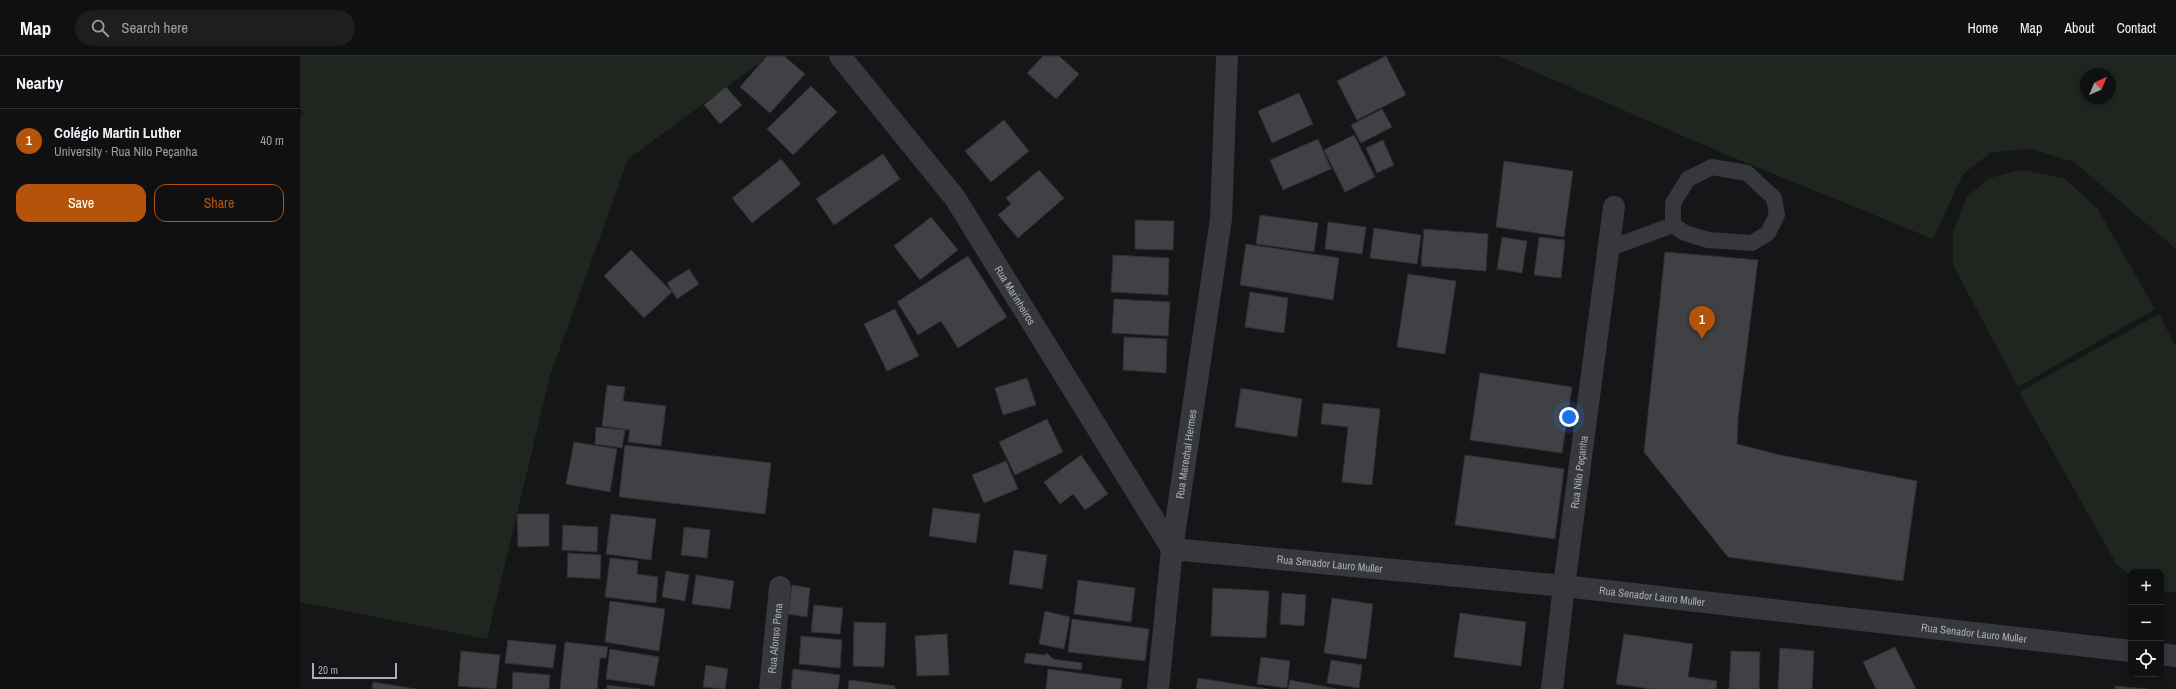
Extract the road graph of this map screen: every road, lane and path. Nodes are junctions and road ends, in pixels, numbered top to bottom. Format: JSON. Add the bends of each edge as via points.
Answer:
{"nodes":[{"id":1,"x":840,"y":56,"type":"edge"},
{"id":2,"x":1227,"y":56,"type":"edge"},
{"id":3,"x":1614,"y":207,"type":"dead end"},
{"id":4,"x":1673,"y":225,"type":"junction"},
{"id":5,"x":1608,"y":249,"type":"junction"},
{"id":6,"x":1172,"y":549,"type":"junction"},
{"id":7,"x":1564,"y":586,"type":"junction"},
{"id":8,"x":780,"y":587,"type":"dead end"},
{"id":9,"x":2128,"y":651,"type":"edge"},
{"id":10,"x":2164,"y":654,"type":"edge"},
{"id":11,"x":2176,"y":656,"type":"edge"},
{"id":12,"x":770,"y":689,"type":"edge"},
{"id":13,"x":1158,"y":689,"type":"edge"},
{"id":14,"x":1552,"y":689,"type":"edge"}],
"edges":[{"from":1,"to":6,"type":"street","name":"Rua Marinheiros","via":[[955,198]]},
{"from":2,"to":6,"type":"street","name":"Rua Marechal Hermes","via":[[1221,219]]},
{"from":3,"to":5,"type":"street","name":"Rua Nilo Peçanha"},
{"from":4,"to":4,"type":"lane","via":[[1708,240],[1752,243],[1768,233],[1777,215],[1774,198],[1747,173],[1712,166],[1688,179],[1673,203]]},
{"from":4,"to":5,"type":"lane"},
{"from":5,"to":7,"type":"street","name":"Rua Nilo Peçanha"},
{"from":6,"to":7,"type":"street","name":"Rua Senador Lauro Muller"},
{"from":6,"to":13,"type":"street","name":"Rua Marechal Hermes"},
{"from":7,"to":9,"type":"street","name":"Rua Senador Lauro Muller"},
{"from":7,"to":14,"type":"street","name":"Rua Nilo Peçanha"},
{"from":8,"to":12,"type":"street","name":"Rua Afonso Pena"},
{"from":10,"to":11,"type":"street"}]}
